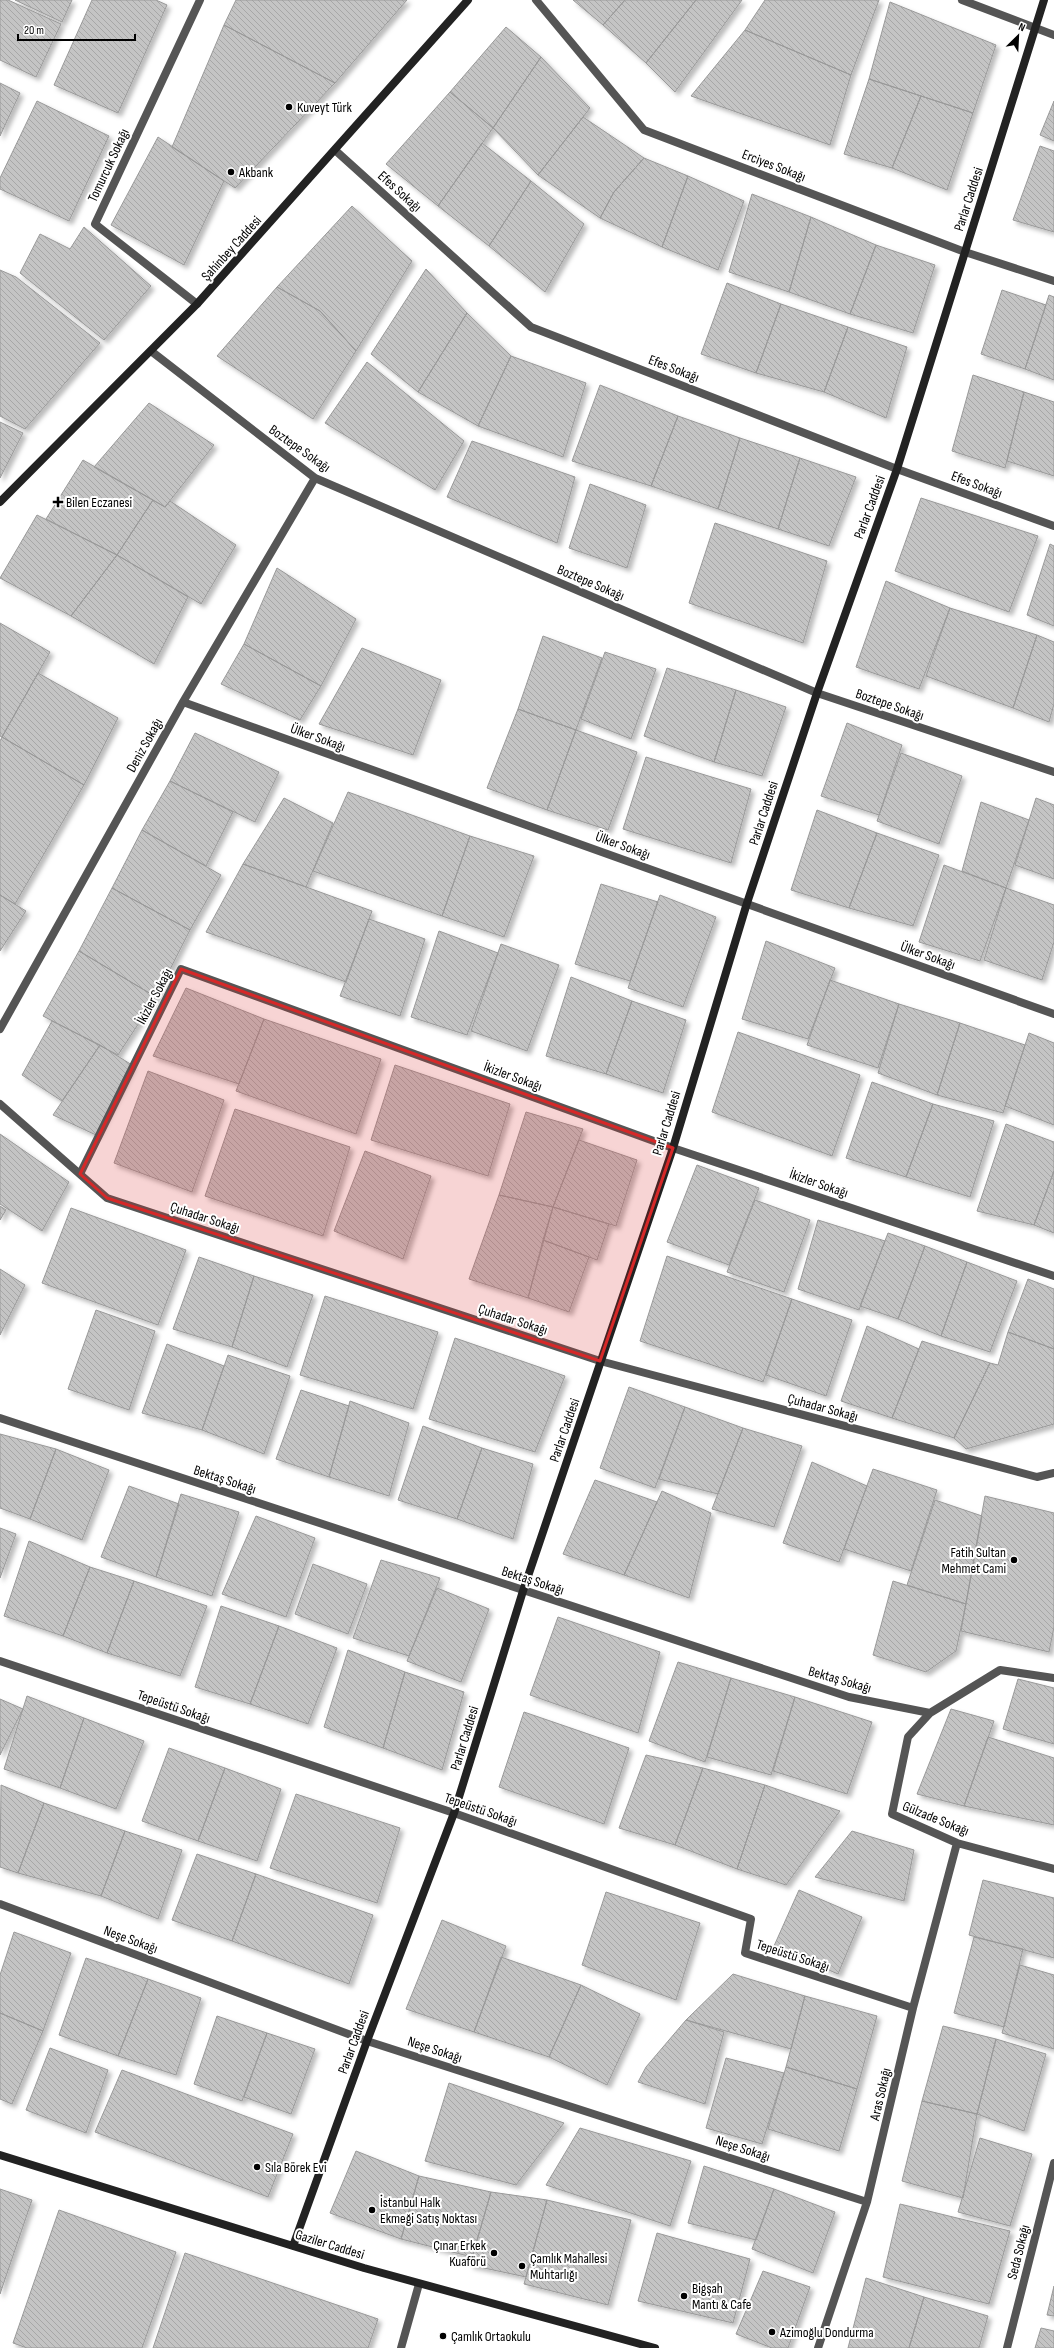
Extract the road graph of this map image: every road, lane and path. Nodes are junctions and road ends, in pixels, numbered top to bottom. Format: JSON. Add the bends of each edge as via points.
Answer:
{"nodes":[{"id":1,"x":200,"y":0,"type":"edge"},
{"id":2,"x":468,"y":0,"type":"edge"},
{"id":3,"x":536,"y":0,"type":"edge"},
{"id":4,"x":962,"y":0,"type":"edge"},
{"id":5,"x":1044,"y":0,"type":"edge"},
{"id":6,"x":1035,"y":28,"type":"junction"},
{"id":7,"x":1054,"y":35,"type":"edge"},
{"id":8,"x":336,"y":151,"type":"junction"},
{"id":9,"x":965,"y":252,"type":"junction"},
{"id":10,"x":1054,"y":281,"type":"edge"},
{"id":11,"x":197,"y":304,"type":"junction"},
{"id":12,"x":151,"y":351,"type":"junction"},
{"id":13,"x":897,"y":468,"type":"junction"},
{"id":14,"x":315,"y":478,"type":"junction"},
{"id":15,"x":0,"y":502,"type":"edge"},
{"id":16,"x":1054,"y":526,"type":"edge"},
{"id":17,"x":817,"y":693,"type":"junction"},
{"id":18,"x":183,"y":702,"type":"junction"},
{"id":19,"x":1054,"y":772,"type":"edge"},
{"id":20,"x":747,"y":903,"type":"junction"},
{"id":21,"x":1054,"y":1014,"type":"edge"},
{"id":22,"x":0,"y":1029,"type":"edge"},
{"id":23,"x":0,"y":1104,"type":"edge"},
{"id":24,"x":673,"y":1148,"type":"junction"},
{"id":25,"x":80,"y":1174,"type":"junction"},
{"id":26,"x":1054,"y":1276,"type":"edge"},
{"id":27,"x":600,"y":1361,"type":"junction"},
{"id":28,"x":0,"y":1418,"type":"edge"},
{"id":29,"x":1054,"y":1473,"type":"edge"},
{"id":30,"x":523,"y":1591,"type":"junction"},
{"id":31,"x":0,"y":1661,"type":"edge"},
{"id":32,"x":1054,"y":1678,"type":"edge"},
{"id":33,"x":930,"y":1713,"type":"junction"},
{"id":34,"x":454,"y":1813,"type":"junction"},
{"id":35,"x":957,"y":1843,"type":"junction"},
{"id":36,"x":1054,"y":1869,"type":"edge"},
{"id":37,"x":0,"y":1904,"type":"edge"},
{"id":38,"x":914,"y":2008,"type":"junction"},
{"id":39,"x":367,"y":2041,"type":"junction"},
{"id":40,"x":0,"y":2155,"type":"edge"},
{"id":41,"x":1054,"y":2163,"type":"edge"},
{"id":42,"x":867,"y":2202,"type":"junction"},
{"id":43,"x":292,"y":2246,"type":"junction"},
{"id":44,"x":419,"y":2284,"type":"junction"},
{"id":45,"x":401,"y":2348,"type":"edge"},
{"id":46,"x":655,"y":2348,"type":"edge"},
{"id":47,"x":818,"y":2348,"type":"edge"},
{"id":48,"x":1007,"y":2348,"type":"edge"}],
"edges":[{"from":1,"to":11,"type":"street","name":"Tomurcuk Sokağı","via":[[95,224]]},
{"from":2,"to":8,"type":"street","name":"Şahinbey Caddesi"},
{"from":3,"to":9,"type":"street","name":"Erciyes Sokağı","via":[[644,130]]},
{"from":4,"to":6,"type":"street"},
{"from":5,"to":6,"type":"street","name":"Parlar Caddesi"},
{"from":6,"to":7,"type":"street"},
{"from":6,"to":9,"type":"street","name":"Parlar Caddesi"},
{"from":8,"to":11,"type":"street","name":"Şahinbey Caddesi"},
{"from":8,"to":13,"type":"street","name":"Efes Sokağı","via":[[531,326]]},
{"from":9,"to":10,"type":"street","name":"Erciyes Sokağı"},
{"from":9,"to":13,"type":"street","name":"Parlar Caddesi"},
{"from":11,"to":12,"type":"street","name":"Şahinbey Caddesi"},
{"from":12,"to":14,"type":"street","name":"Boztepe Sokağı"},
{"from":12,"to":15,"type":"street","name":"Şahinbey Caddesi"},
{"from":13,"to":16,"type":"street","name":"Efes Sokağı"},
{"from":13,"to":17,"type":"street","name":"Parlar Caddesi"},
{"from":14,"to":17,"type":"street","name":"Boztepe Sokağı"},
{"from":14,"to":18,"type":"street","name":"Deniz Sokağı"},
{"from":17,"to":19,"type":"street","name":"Boztepe Sokağı"},
{"from":17,"to":20,"type":"street","name":"Parlar Caddesi"},
{"from":18,"to":20,"type":"street","name":"Ülker Sokağı"},
{"from":18,"to":22,"type":"street","name":"Deniz Sokağı"},
{"from":20,"to":21,"type":"street","name":"Ülker Sokağı"},
{"from":20,"to":24,"type":"street","name":"Parlar Caddesi"},
{"from":23,"to":25,"type":"street","name":"Çuhadar Sokağı"},
{"from":24,"to":25,"type":"street","name":"İkizler Sokağı","via":[[181,969]]},
{"from":24,"to":26,"type":"street","name":"İkizler Sokağı"},
{"from":24,"to":27,"type":"street","name":"Parlar Caddesi"},
{"from":25,"to":27,"type":"street","name":"Çuhadar Sokağı","via":[[107,1198]]},
{"from":27,"to":29,"type":"street","name":"Çuhadar Sokağı","via":[[1036,1477]]},
{"from":27,"to":30,"type":"street","name":"Parlar Caddesi"},
{"from":28,"to":30,"type":"street","name":"Bektaş Sokağı"},
{"from":30,"to":33,"type":"street","name":"Bektaş Sokağı","via":[[849,1697]]},
{"from":30,"to":34,"type":"street","name":"Parlar Caddesi"},
{"from":31,"to":34,"type":"street","name":"Tepeüstü Sokağı"},
{"from":32,"to":33,"type":"street","via":[[1000,1670]]},
{"from":33,"to":35,"type":"street","name":"Gülzade Sokağı","via":[[908,1737],[892,1814]]},
{"from":34,"to":38,"type":"street","name":"Tepeüstü Sokağı","via":[[751,1919],[745,1953]]},
{"from":34,"to":39,"type":"street","name":"Parlar Caddesi"},
{"from":35,"to":36,"type":"street","name":"Gülzade Sokağı"},
{"from":35,"to":38,"type":"street","name":"Aras Sokağı"},
{"from":37,"to":39,"type":"street","name":"Neşe Sokağı"},
{"from":38,"to":42,"type":"street","name":"Aras Sokağı"},
{"from":39,"to":42,"type":"street","name":"Neşe Sokağı"},
{"from":39,"to":43,"type":"street","name":"Parlar Caddesi"},
{"from":40,"to":43,"type":"street","name":"Gaziler Caddesi"},
{"from":41,"to":48,"type":"street","name":"Seda Sokağı"},
{"from":42,"to":47,"type":"street","name":"Aras Sokağı"},
{"from":43,"to":44,"type":"street","name":"Gaziler Caddesi"},
{"from":44,"to":45,"type":"street"},
{"from":44,"to":46,"type":"street","name":"Gaziler Caddesi"}]}
